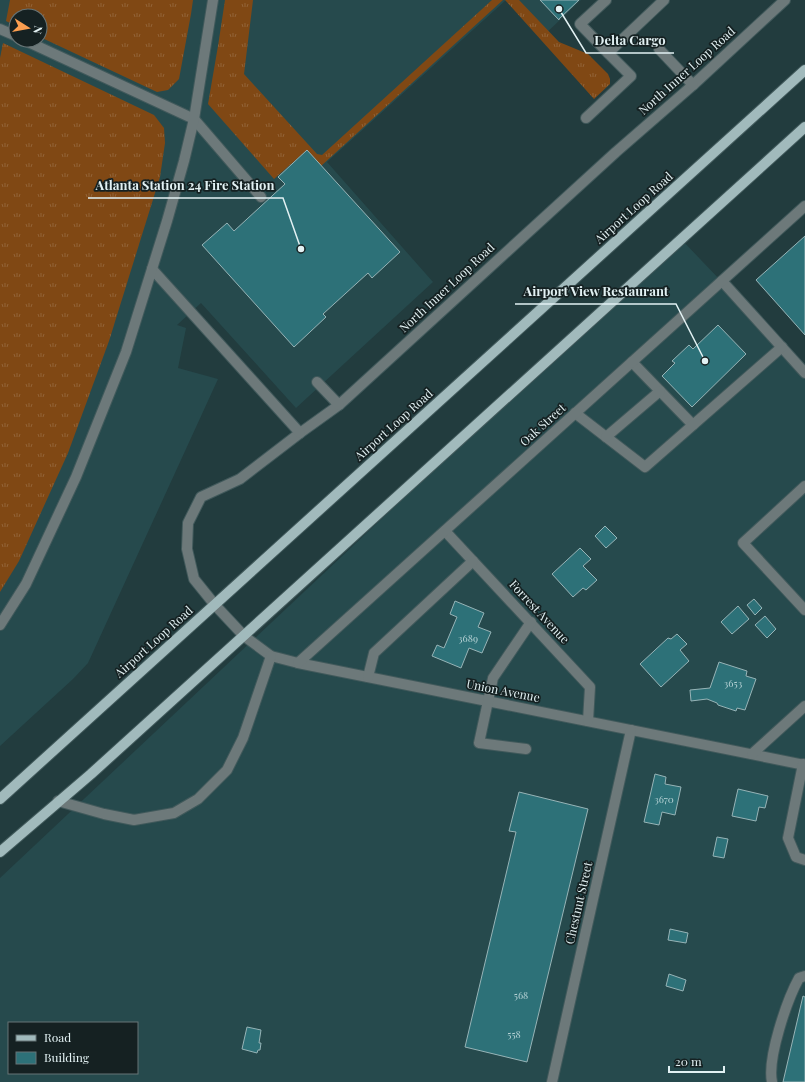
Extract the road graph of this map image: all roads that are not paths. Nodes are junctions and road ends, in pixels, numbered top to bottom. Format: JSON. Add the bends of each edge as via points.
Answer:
{"nodes":[{"id":1,"x":213,"y":0,"type":"edge"},
{"id":2,"x":606,"y":0,"type":"edge"},
{"id":3,"x":664,"y":0,"type":"edge"},
{"id":4,"x":785,"y":0,"type":"edge"},
{"id":5,"x":41,"y":48,"type":"edge"},
{"id":6,"x":659,"y":49,"type":"dead end"},
{"id":7,"x":608,"y":53,"type":"junction"},
{"id":8,"x":805,"y":70,"type":"edge"},
{"id":9,"x":693,"y":84,"type":"junction"},
{"id":10,"x":586,"y":118,"type":"dead end"},
{"id":11,"x":194,"y":119,"type":"junction"},
{"id":12,"x":805,"y":127,"type":"edge"},
{"id":13,"x":261,"y":197,"type":"dead end"},
{"id":14,"x":805,"y":206,"type":"edge"},
{"id":15,"x":152,"y":269,"type":"junction"},
{"id":16,"x":722,"y":281,"type":"junction"},
{"id":17,"x":782,"y":347,"type":"junction"},
{"id":18,"x":632,"y":362,"type":"junction"},
{"id":19,"x":805,"y":373,"type":"edge"},
{"id":20,"x":317,"y":382,"type":"dead end"},
{"id":21,"x":660,"y":392,"type":"junction"},
{"id":22,"x":339,"y":405,"type":"junction"},
{"id":23,"x":575,"y":413,"type":"junction"},
{"id":24,"x":693,"y":425,"type":"junction"},
{"id":25,"x":300,"y":433,"type":"junction"},
{"id":26,"x":606,"y":437,"type":"junction"},
{"id":27,"x":805,"y":486,"type":"edge"},
{"id":28,"x":445,"y":530,"type":"junction"},
{"id":29,"x":473,"y":561,"type":"junction"},
{"id":30,"x":215,"y":605,"type":"junction"},
{"id":31,"x":805,"y":610,"type":"edge"},
{"id":32,"x":531,"y":622,"type":"junction"},
{"id":33,"x":0,"y":625,"type":"edge"},
{"id":34,"x":244,"y":636,"type":"junction"},
{"id":35,"x":271,"y":656,"type":"junction"},
{"id":36,"x":298,"y":663,"type":"junction"},
{"id":37,"x":368,"y":677,"type":"junction"},
{"id":38,"x":489,"y":701,"type":"junction"},
{"id":39,"x":805,"y":706,"type":"edge"},
{"id":40,"x":588,"y":721,"type":"junction"},
{"id":41,"x":631,"y":730,"type":"junction"},
{"id":42,"x":526,"y":749,"type":"dead end"},
{"id":43,"x":752,"y":754,"type":"junction"},
{"id":44,"x":804,"y":765,"type":"edge"},
{"id":45,"x":0,"y":799,"type":"edge"},
{"id":46,"x":58,"y":801,"type":"junction"},
{"id":47,"x":0,"y":852,"type":"edge"},
{"id":48,"x":805,"y":860,"type":"edge"},
{"id":49,"x":805,"y":976,"type":"edge"},
{"id":50,"x":552,"y":1082,"type":"edge"},
{"id":51,"x":772,"y":1082,"type":"edge"}],
"edges":[{"from":1,"to":11,"type":"street"},
{"from":2,"to":7,"type":"street","via":[[580,24]]},
{"from":3,"to":7,"type":"street"},
{"from":4,"to":9,"type":"street","name":"North Inner Loop Road"},
{"from":5,"to":11,"type":"street"},
{"from":6,"to":9,"type":"street"},
{"from":7,"to":10,"type":"street","via":[[631,76]]},
{"from":8,"to":30,"type":"main road","name":"Airport Loop Road"},
{"from":9,"to":22,"type":"street","name":"North Inner Loop Road"},
{"from":11,"to":13,"type":"street"},
{"from":11,"to":15,"type":"street"},
{"from":12,"to":34,"type":"main road"},
{"from":14,"to":16,"type":"street","name":"Oak Street"},
{"from":15,"to":25,"type":"street"},
{"from":15,"to":33,"type":"street","via":[[126,352],[76,476],[26,584]]},
{"from":16,"to":17,"type":"street"},
{"from":16,"to":18,"type":"street","name":"Oak Street"},
{"from":17,"to":19,"type":"street"},
{"from":17,"to":24,"type":"street"},
{"from":18,"to":21,"type":"street"},
{"from":18,"to":23,"type":"street","name":"Oak Street"},
{"from":20,"to":22,"type":"street"},
{"from":21,"to":24,"type":"street"},
{"from":21,"to":26,"type":"street"},
{"from":22,"to":25,"type":"street","name":"North Inner Loop Road"},
{"from":23,"to":26,"type":"street"},
{"from":23,"to":28,"type":"street","name":"Oak Street"},
{"from":24,"to":26,"type":"street","via":[[644,466]]},
{"from":25,"to":30,"type":"street","name":"North Inner Loop Road","via":[[240,479],[201,497],[188,523],[187,549],[194,579]]},
{"from":27,"to":31,"type":"street","via":[[743,543]]},
{"from":28,"to":29,"type":"street","name":"Forrest Avenue"},
{"from":28,"to":36,"type":"street","name":"Oak Street"},
{"from":29,"to":32,"type":"street","name":"Forrest Avenue"},
{"from":29,"to":37,"type":"street","via":[[374,653]]},
{"from":30,"to":34,"type":"street","name":"Union Avenue"},
{"from":30,"to":45,"type":"main road","name":"Airport Loop Road"},
{"from":32,"to":38,"type":"street","via":[[493,678]]},
{"from":32,"to":40,"type":"street","name":"Forrest Avenue","via":[[590,687]]},
{"from":34,"to":35,"type":"street","name":"Union Avenue"},
{"from":34,"to":46,"type":"main road"},
{"from":35,"to":36,"type":"street","name":"Union Avenue"},
{"from":35,"to":46,"type":"street","via":[[243,738],[227,770],[198,799],[174,813],[134,820]]},
{"from":36,"to":37,"type":"street","name":"Union Avenue"},
{"from":37,"to":38,"type":"street","name":"Union Avenue"},
{"from":38,"to":40,"type":"street","name":"Union Avenue"},
{"from":38,"to":42,"type":"street","via":[[479,743]]},
{"from":39,"to":43,"type":"street"},
{"from":40,"to":41,"type":"street","name":"Union Avenue"},
{"from":41,"to":43,"type":"street","name":"Union Avenue"},
{"from":41,"to":50,"type":"street","name":"Chestnut Street"},
{"from":43,"to":44,"type":"street","name":"Union Avenue"},
{"from":44,"to":48,"type":"street","via":[[788,838],[796,856]]},
{"from":46,"to":47,"type":"main road"},
{"from":49,"to":51,"type":"street","via":[[799,978],[792,992],[775,1045]]}]}
